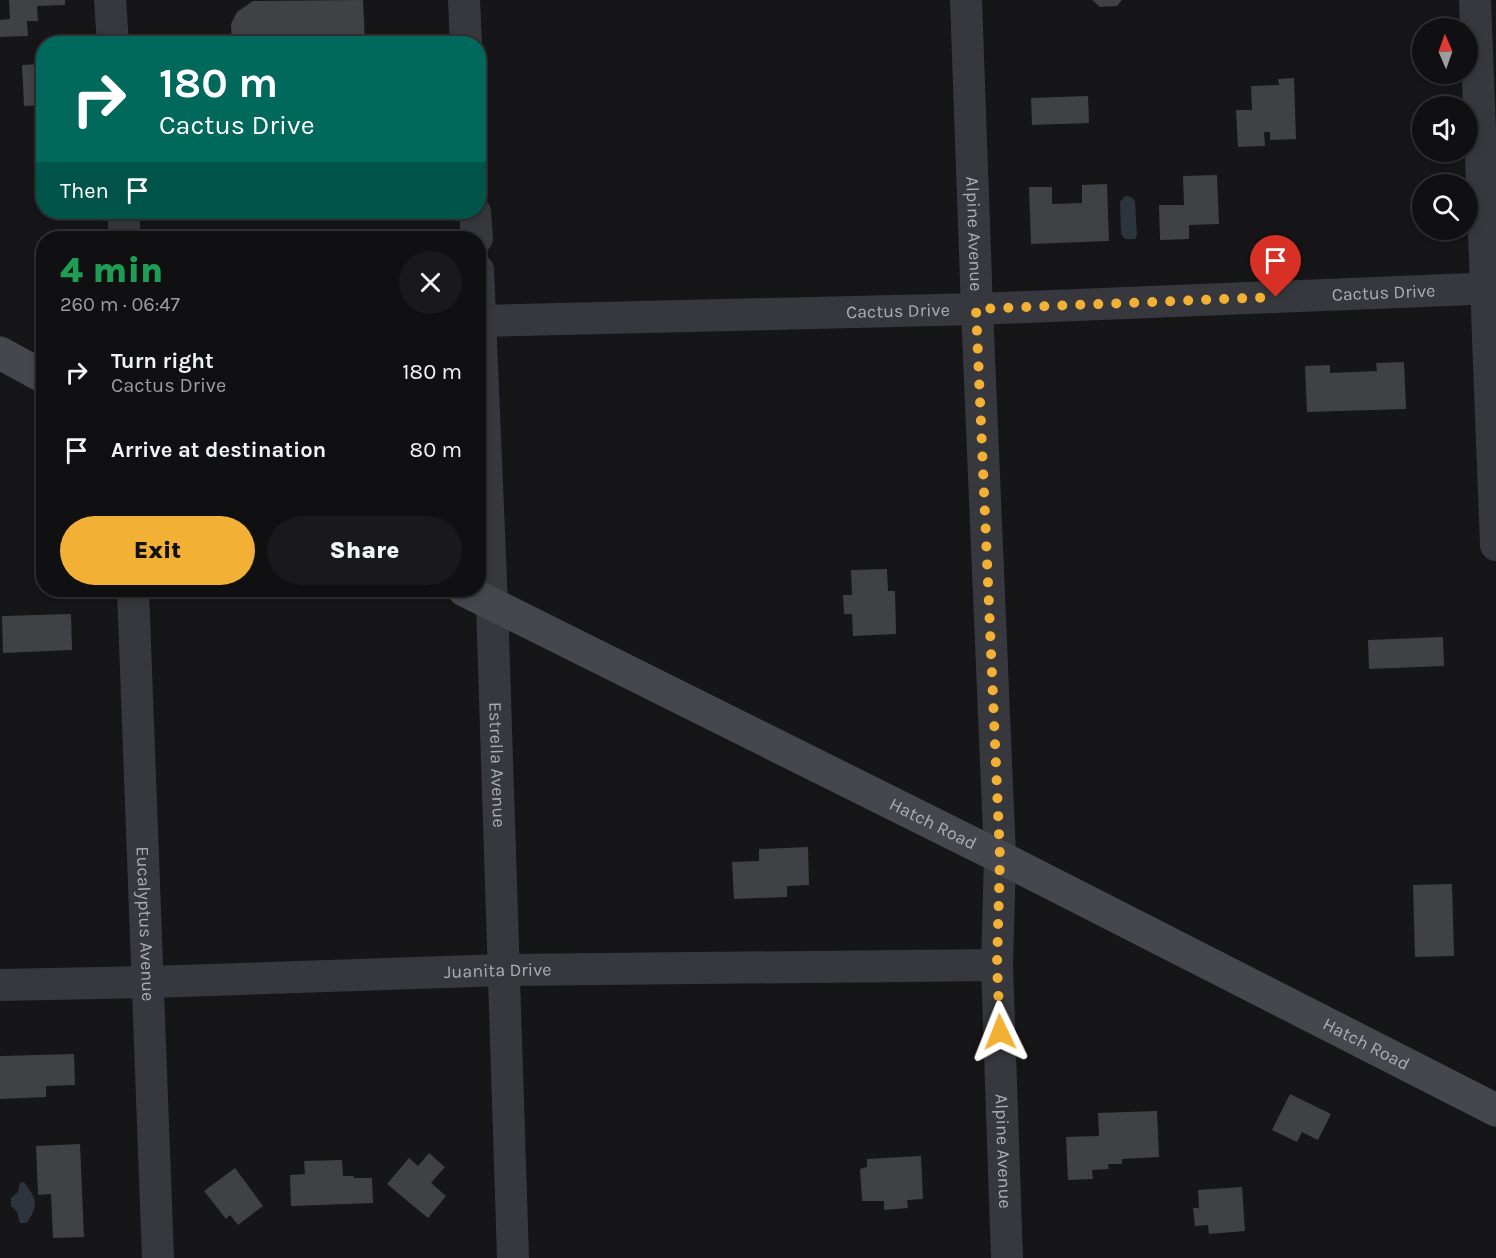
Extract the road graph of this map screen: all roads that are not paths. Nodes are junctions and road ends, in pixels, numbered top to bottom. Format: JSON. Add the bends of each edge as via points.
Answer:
{"nodes":[{"id":1,"x":110,"y":0,"type":"edge"},
{"id":2,"x":464,"y":0,"type":"edge"},
{"id":3,"x":966,"y":0,"type":"edge"},
{"id":4,"x":1476,"y":0,"type":"edge"},
{"id":5,"x":112,"y":36,"type":"edge"},
{"id":6,"x":466,"y":36,"type":"edge"},
{"id":7,"x":1491,"y":289,"type":"edge"},
{"id":8,"x":976,"y":309,"type":"junction"},
{"id":9,"x":486,"y":321,"type":"edge"},
{"id":10,"x":0,"y":353,"type":"edge"},
{"id":11,"x":36,"y":372,"type":"edge"},
{"id":12,"x":1496,"y":545,"type":"edge"},
{"id":13,"x":133,"y":597,"type":"edge"},
{"id":14,"x":478,"y":597,"type":"edge"},
{"id":15,"x":1000,"y":857,"type":"junction"},
{"id":16,"x":997,"y":965,"type":"junction"},
{"id":17,"x":504,"y":970,"type":"junction"},
{"id":18,"x":149,"y":982,"type":"junction"},
{"id":19,"x":0,"y":985,"type":"edge"},
{"id":20,"x":1496,"y":1110,"type":"edge"},
{"id":21,"x":158,"y":1258,"type":"edge"},
{"id":22,"x":513,"y":1258,"type":"edge"},
{"id":23,"x":1007,"y":1258,"type":"edge"}],
"edges":[{"from":1,"to":5,"type":"street"},
{"from":2,"to":6,"type":"street"},
{"from":3,"to":8,"type":"street","name":"Alpine Avenue"},
{"from":4,"to":7,"type":"street"},
{"from":7,"to":8,"type":"street","name":"Cactus Drive"},
{"from":7,"to":12,"type":"street"},
{"from":8,"to":9,"type":"street","name":"Cactus Drive"},
{"from":8,"to":15,"type":"street","name":"Alpine Avenue"},
{"from":10,"to":11,"type":"street"},
{"from":13,"to":18,"type":"street","name":"Eucalyptus Avenue"},
{"from":14,"to":15,"type":"street","name":"Hatch Road"},
{"from":14,"to":17,"type":"street","name":"Estrella Avenue"},
{"from":15,"to":16,"type":"street","name":"Alpine Avenue"},
{"from":15,"to":20,"type":"street","name":"Hatch Road"},
{"from":16,"to":17,"type":"street","name":"Juanita Drive"},
{"from":16,"to":23,"type":"street","name":"Alpine Avenue"},
{"from":17,"to":18,"type":"street","name":"Juanita Drive"},
{"from":17,"to":22,"type":"street","name":"Estrella Avenue"},
{"from":18,"to":19,"type":"street","name":"Juanita Drive"},
{"from":18,"to":21,"type":"street","name":"Eucalyptus Avenue"}]}
